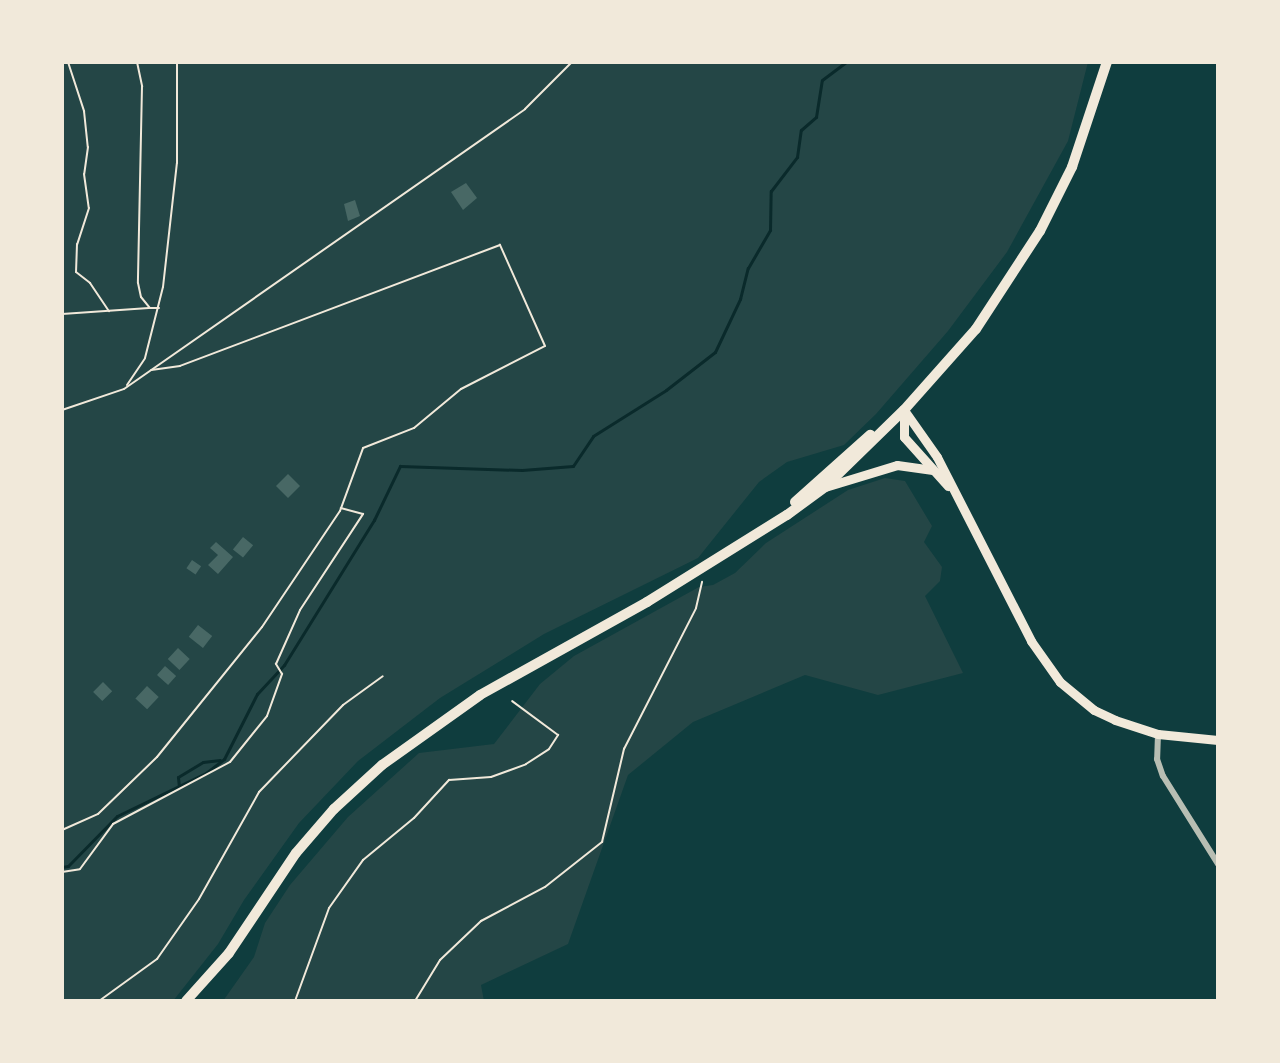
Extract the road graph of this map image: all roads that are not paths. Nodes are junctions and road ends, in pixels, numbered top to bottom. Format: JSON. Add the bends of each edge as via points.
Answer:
{"nodes":[{"id":1,"x":1107,"y":62,"type":"edge"},
{"id":2,"x":976,"y":329,"type":"junction"},
{"id":3,"x":904,"y":410,"type":"junction"},
{"id":4,"x":933,"y":470,"type":"junction"},
{"id":5,"x":825,"y":487,"type":"junction"},
{"id":6,"x":954,"y":492,"type":"junction"},
{"id":7,"x":755,"y":537,"type":"junction"},
{"id":8,"x":1158,"y":734,"type":"junction"},
{"id":9,"x":1218,"y":740,"type":"edge"},
{"id":10,"x":1218,"y":864,"type":"edge"},
{"id":11,"x":186,"y":1001,"type":"edge"}],
"edges":[{"from":1,"to":2,"type":"main road","via":[[1055,204]]},
{"from":2,"to":3,"type":"main road"},
{"from":2,"to":7,"type":"main road","via":[[858,446]]},
{"from":3,"to":4,"type":"main road","via":[[904,437]]},
{"from":3,"to":5,"type":"main road"},
{"from":3,"to":6,"type":"main road"},
{"from":4,"to":5,"type":"main road","via":[[897,465]]},
{"from":4,"to":6,"type":"main road"},
{"from":5,"to":7,"type":"main road"},
{"from":6,"to":8,"type":"main road","via":[[1031,641],[1060,682],[1094,710]]},
{"from":7,"to":11,"type":"main road","via":[[480,695],[382,765],[296,853],[229,953]]},
{"from":8,"to":9,"type":"main road"},
{"from":8,"to":10,"type":"street","via":[[1163,776]]}]}
